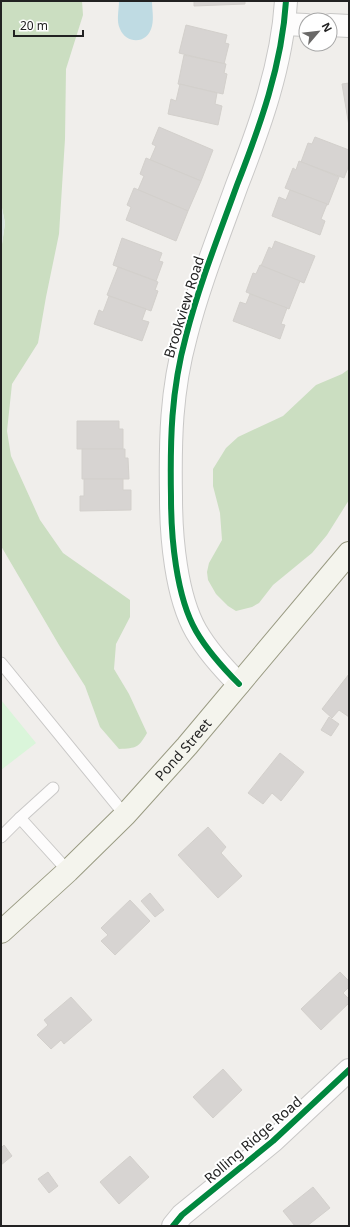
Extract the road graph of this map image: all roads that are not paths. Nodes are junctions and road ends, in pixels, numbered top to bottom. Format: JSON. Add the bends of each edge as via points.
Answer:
{"nodes":[{"id":1,"x":286,"y":1,"type":"edge"},
{"id":2,"x":284,"y":24,"type":"junction"},
{"id":3,"x":298,"y":25,"type":"edge"},
{"id":4,"x":338,"y":25,"type":"edge"},
{"id":5,"x":349,"y":26,"type":"edge"},
{"id":6,"x":349,"y":552,"type":"edge"},
{"id":7,"x":1,"y":663,"type":"edge"},
{"id":8,"x":239,"y":684,"type":"junction"},
{"id":9,"x":53,"y":788,"type":"dead end"},
{"id":10,"x":125,"y":815,"type":"junction"},
{"id":11,"x":20,"y":818,"type":"junction"},
{"id":12,"x":1,"y":837,"type":"edge"},
{"id":13,"x":68,"y":871,"type":"junction"},
{"id":14,"x":1,"y":932,"type":"edge"},
{"id":15,"x":349,"y":1070,"type":"edge"},
{"id":16,"x":173,"y":1226,"type":"edge"}],
"edges":[{"from":1,"to":2,"type":"street","name":"Brookview Road"},
{"from":2,"to":3,"type":"street"},
{"from":2,"to":8,"type":"street","name":"Brookview Road","via":[[275,70],[255,140],[186,334],[177,371],[171,429],[171,512],[175,551],[186,607],[196,631]]},
{"from":4,"to":5,"type":"street"},
{"from":6,"to":8,"type":"main road","name":"Pond Street"},
{"from":7,"to":10,"type":"lane"},
{"from":8,"to":10,"type":"main road","name":"Pond Street"},
{"from":9,"to":11,"type":"lane"},
{"from":10,"to":13,"type":"main road","name":"Pond Street"},
{"from":11,"to":12,"type":"lane"},
{"from":11,"to":13,"type":"lane"},
{"from":13,"to":14,"type":"main road","name":"Pond Street"},
{"from":15,"to":16,"type":"street","name":"Rolling Ridge Road","via":[[273,1141],[182,1215]]}]}
